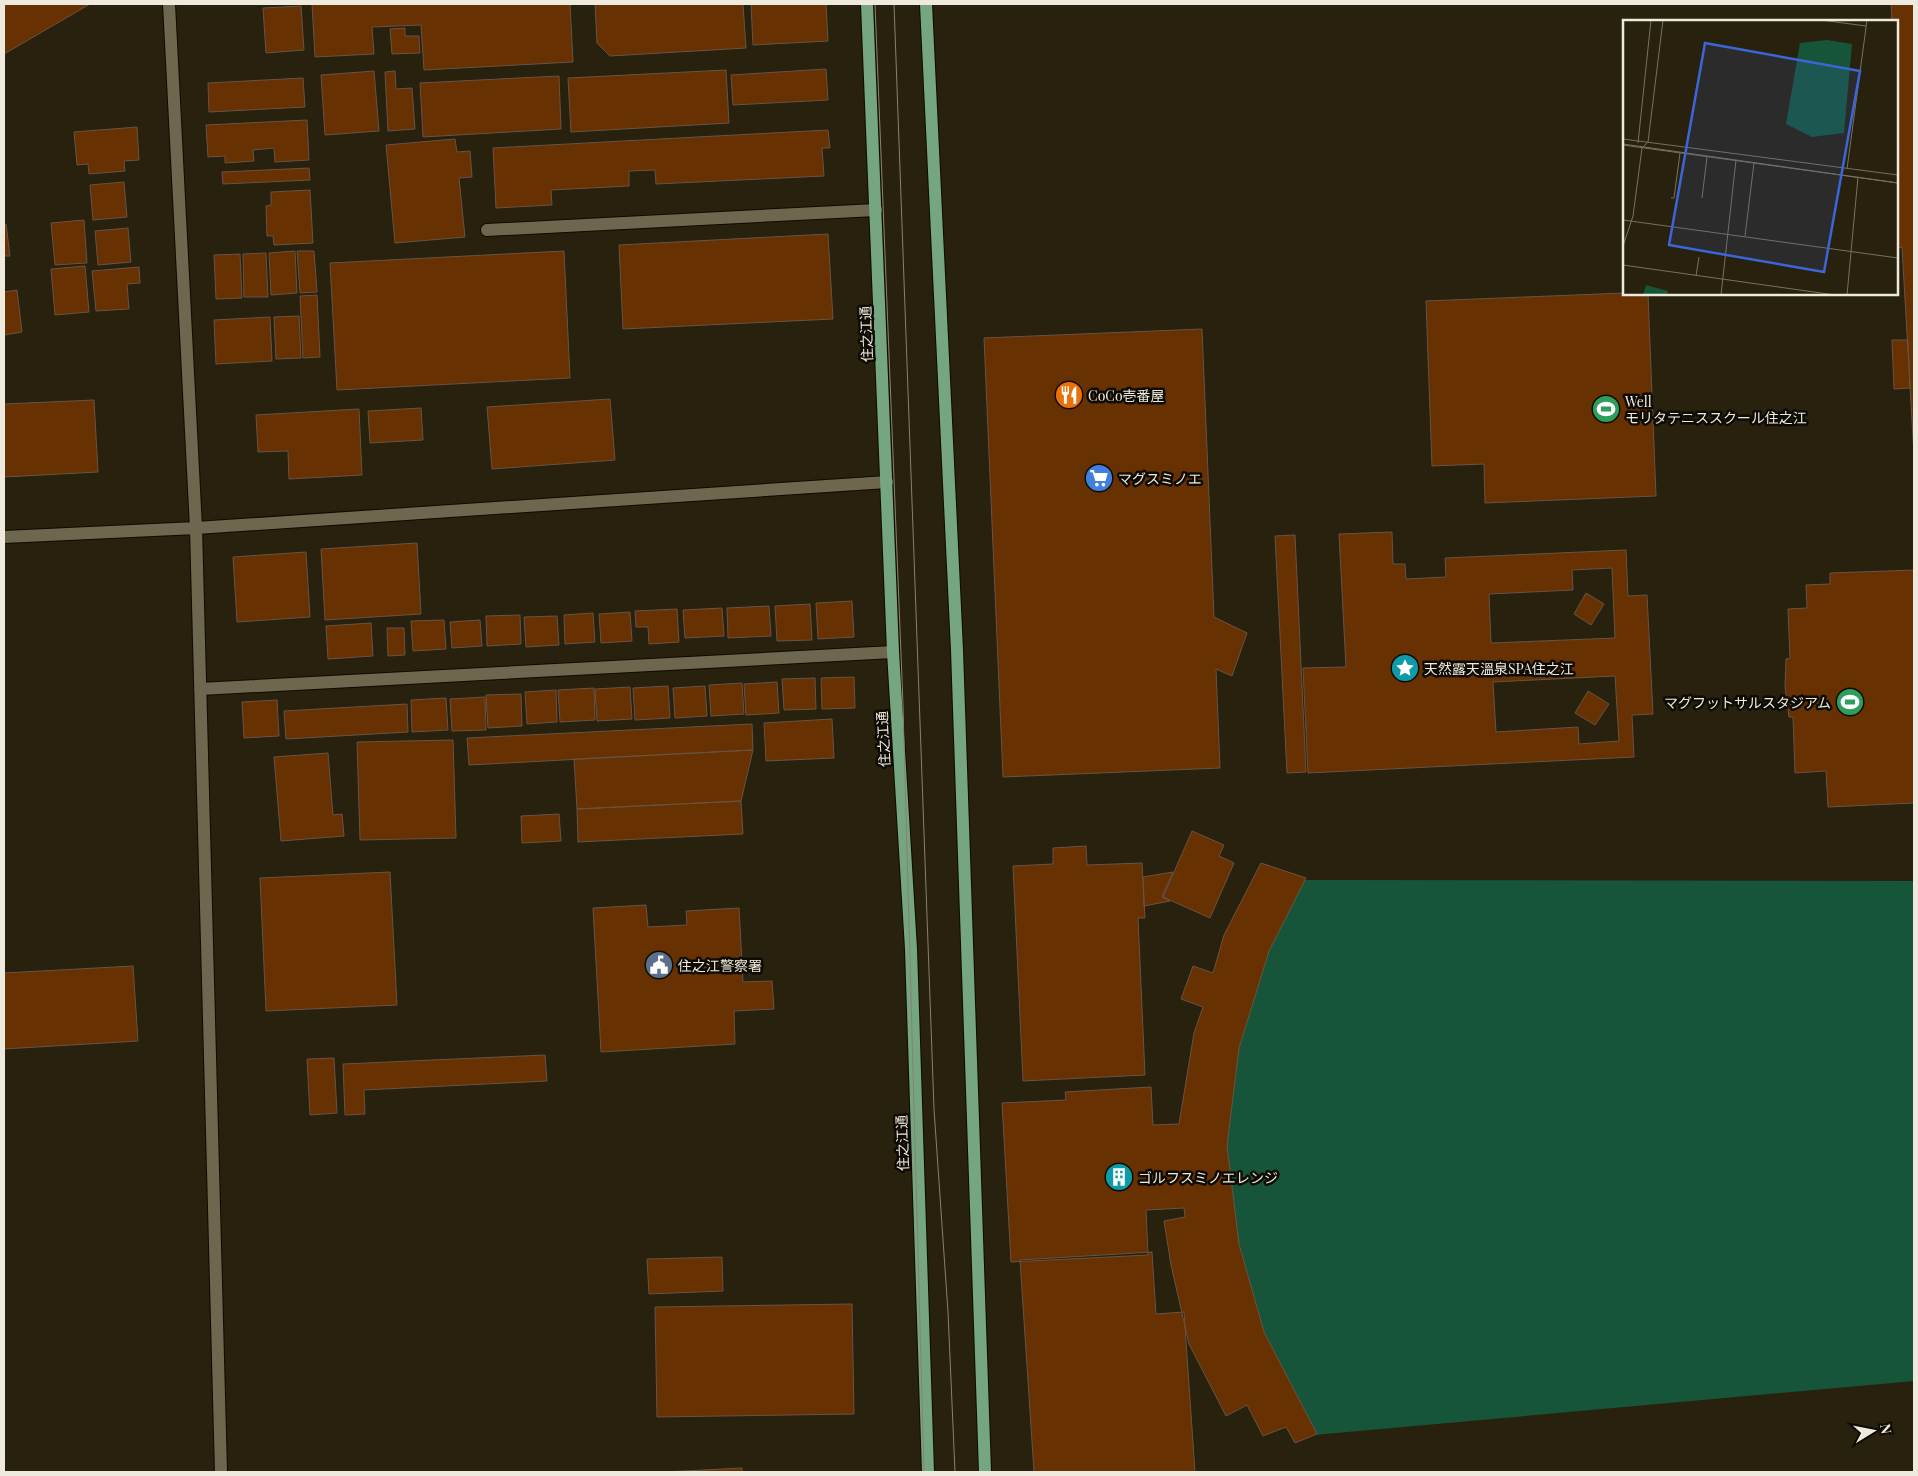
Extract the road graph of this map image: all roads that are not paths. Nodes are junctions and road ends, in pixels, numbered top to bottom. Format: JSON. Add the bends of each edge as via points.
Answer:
{"nodes":[{"id":1,"x":169,"y":4,"type":"edge"},
{"id":2,"x":868,"y":4,"type":"edge"},
{"id":3,"x":926,"y":4,"type":"edge"},
{"id":4,"x":876,"y":210,"type":"junction"},
{"id":5,"x":487,"y":230,"type":"dead end"},
{"id":6,"x":887,"y":482,"type":"junction"},
{"id":7,"x":196,"y":528,"type":"junction"},
{"id":8,"x":4,"y":537,"type":"edge"},
{"id":9,"x":893,"y":652,"type":"junction"},
{"id":10,"x":200,"y":689,"type":"junction"},
{"id":11,"x":221,"y":1472,"type":"edge"},
{"id":12,"x":928,"y":1472,"type":"edge"},
{"id":13,"x":985,"y":1472,"type":"edge"}],
"edges":[{"from":1,"to":7,"type":"street"},
{"from":2,"to":4,"type":"main road","name":"住之江通"},
{"from":3,"to":13,"type":"main road","via":[[957,650]]},
{"from":4,"to":5,"type":"street"},
{"from":4,"to":6,"type":"main road","name":"住之江通"},
{"from":6,"to":7,"type":"street"},
{"from":6,"to":9,"type":"main road","name":"住之江通"},
{"from":7,"to":8,"type":"street"},
{"from":7,"to":10,"type":"street"},
{"from":9,"to":10,"type":"street"},
{"from":9,"to":12,"type":"main road","name":"住之江通","via":[[911,949]]},
{"from":10,"to":11,"type":"street"}]}
